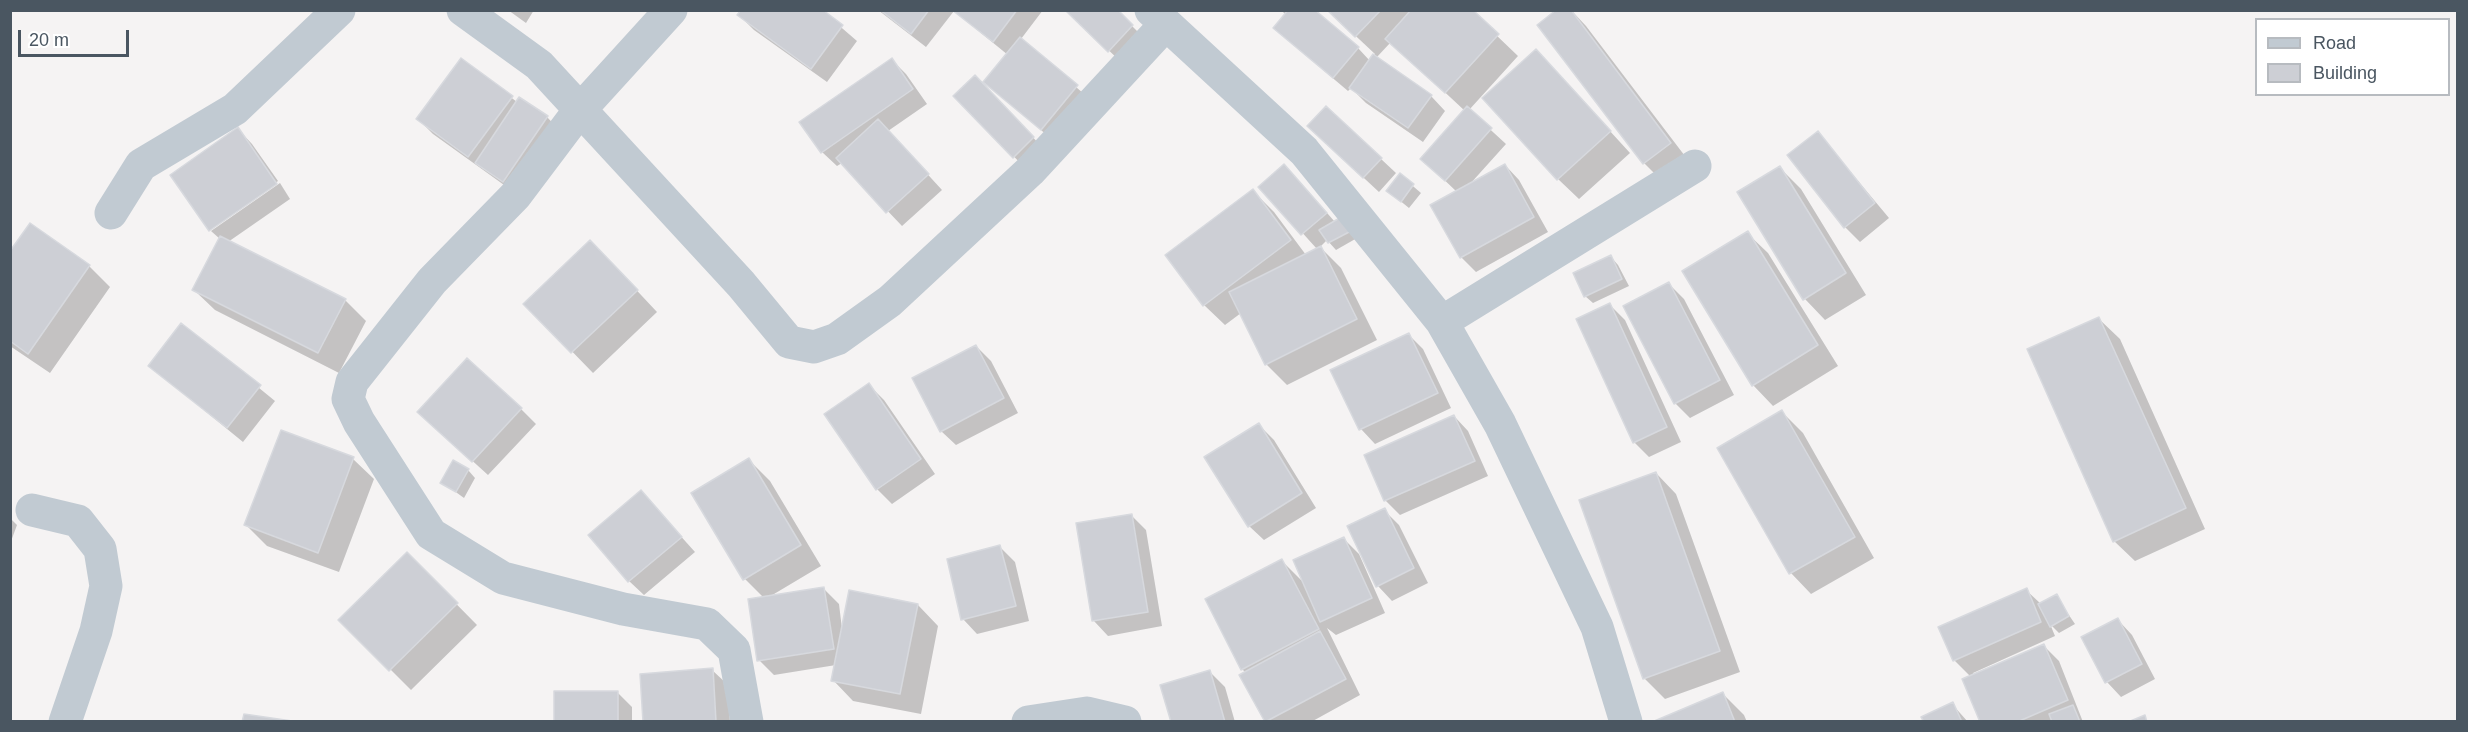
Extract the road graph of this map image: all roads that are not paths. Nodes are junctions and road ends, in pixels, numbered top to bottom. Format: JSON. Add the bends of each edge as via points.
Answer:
{"nodes":[{"id":1,"x":339,"y":10,"type":"edge"},
{"id":2,"x":463,"y":10,"type":"edge"},
{"id":3,"x":671,"y":10,"type":"edge"},
{"id":4,"x":1158,"y":18,"type":"edge"},
{"id":5,"x":579,"y":111,"type":"junction"},
{"id":6,"x":1695,"y":166,"type":"dead end"},
{"id":7,"x":111,"y":213,"type":"dead end"},
{"id":8,"x":1442,"y":322,"type":"junction"},
{"id":9,"x":32,"y":510,"type":"dead end"},
{"id":10,"x":65,"y":722,"type":"edge"},
{"id":11,"x":747,"y":722,"type":"edge"},
{"id":12,"x":1028,"y":722,"type":"edge"},
{"id":13,"x":1125,"y":722,"type":"edge"},
{"id":14,"x":1626,"y":722,"type":"edge"}],
"edges":[{"from":1,"to":7,"type":"street","via":[[235,110],[141,165]]},
{"from":2,"to":5,"type":"street","via":[[539,64]]},
{"from":3,"to":5,"type":"street"},
{"from":4,"to":5,"type":"street","via":[[1030,171],[899,293],[837,339],[814,347],[789,342],[741,284]]},
{"from":4,"to":8,"type":"street","via":[[1304,151]]},
{"from":5,"to":11,"type":"street","via":[[515,196],[432,281],[352,382],[348,399],[431,534],[502,578],[623,609],[707,624],[734,650]]},
{"from":6,"to":8,"type":"street"},
{"from":8,"to":14,"type":"street","via":[[1500,424],[1597,627]]},
{"from":9,"to":10,"type":"street","via":[[78,521],[100,549],[106,586],[96,631]]},
{"from":12,"to":13,"type":"street","via":[[1087,713]]}]}
